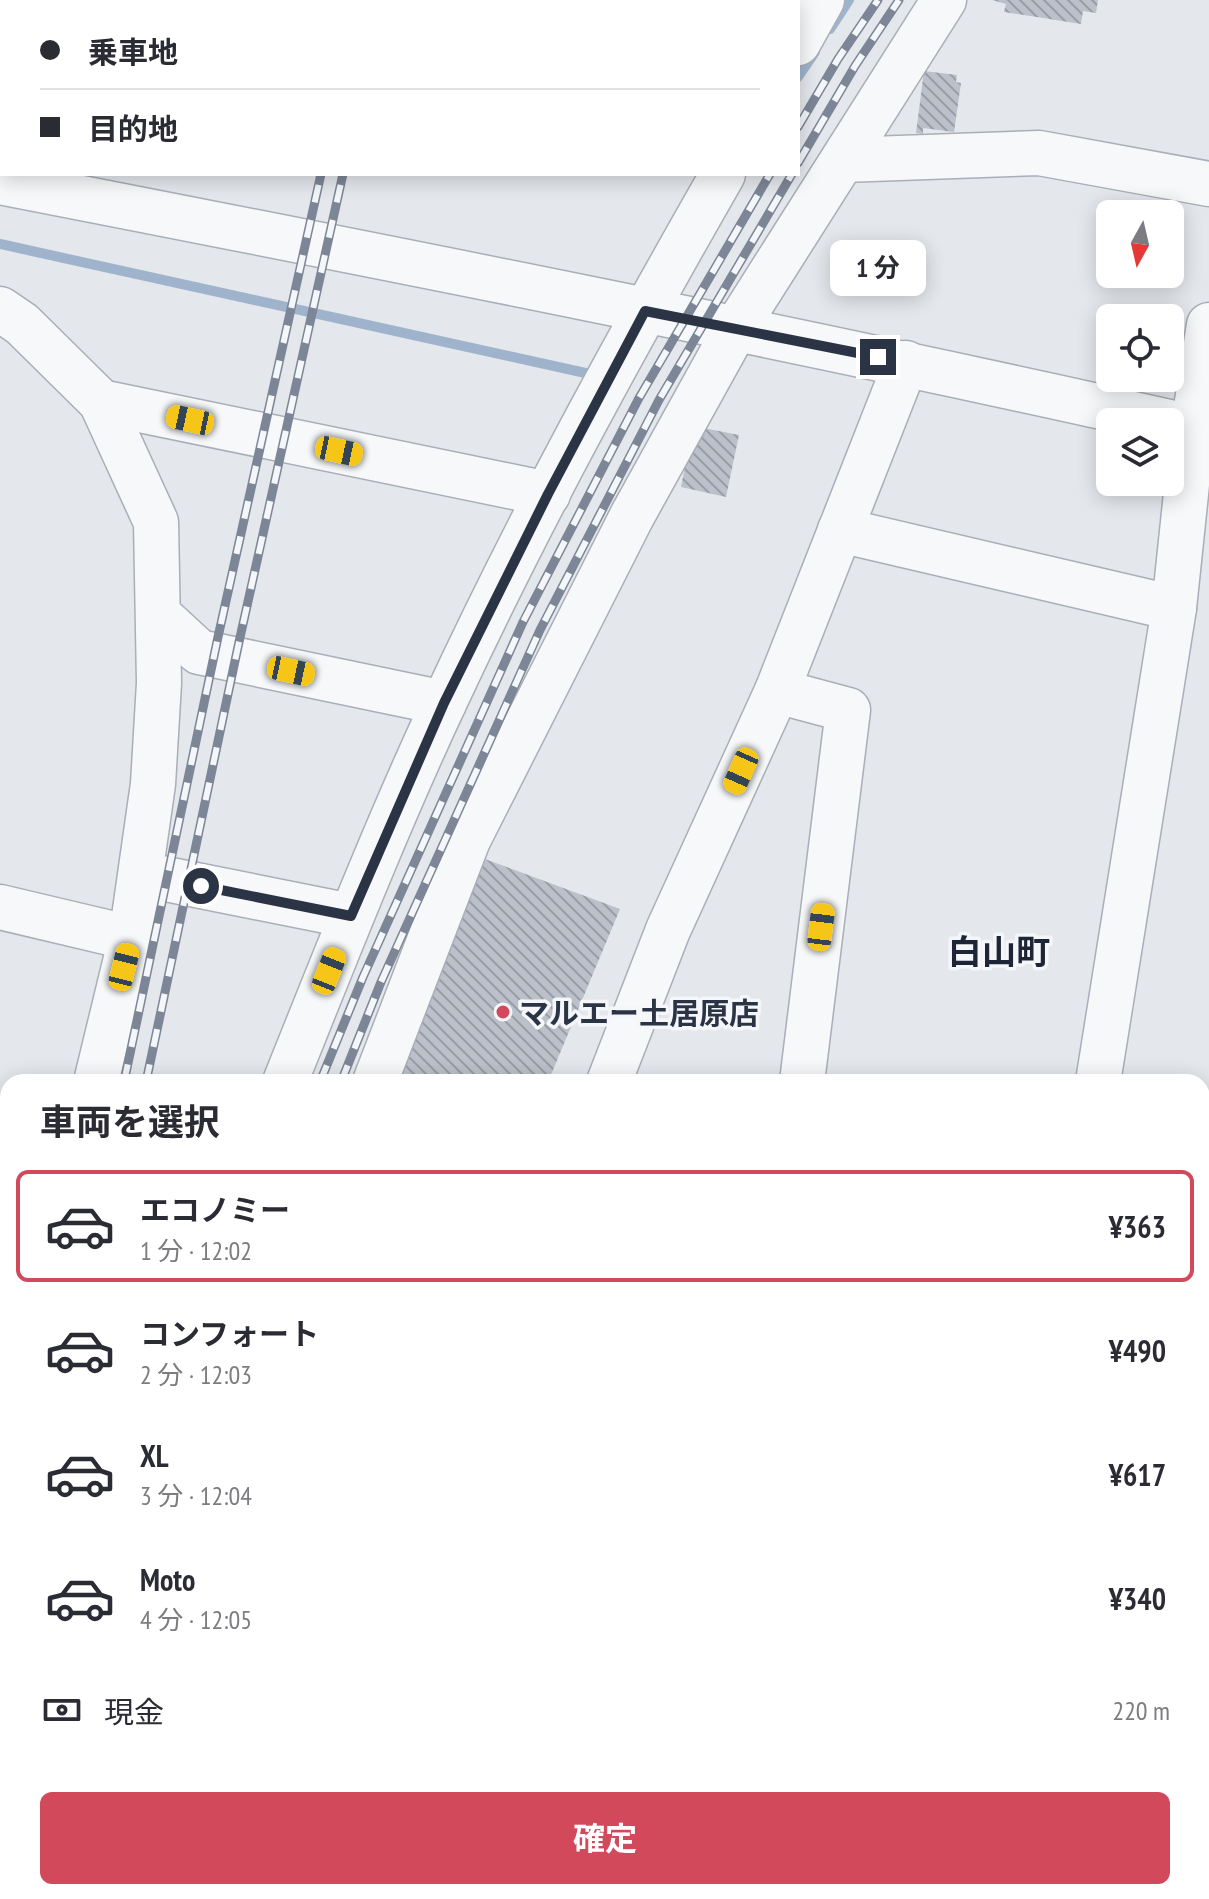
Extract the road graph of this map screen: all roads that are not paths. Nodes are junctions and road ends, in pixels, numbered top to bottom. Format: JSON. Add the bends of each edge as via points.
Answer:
{"nodes":[{"id":1,"x":822,"y":0,"type":"edge"},
{"id":2,"x":944,"y":0,"type":"edge"},
{"id":3,"x":800,"y":39,"type":"edge"},
{"id":4,"x":843,"y":160,"type":"junction"},
{"id":5,"x":722,"y":176,"type":"edge"},
{"id":6,"x":0,"y":182,"type":"edge"},
{"id":7,"x":1209,"y":184,"type":"edge"},
{"id":8,"x":0,"y":309,"type":"edge"},
{"id":9,"x":645,"y":311,"type":"junction"},
{"id":10,"x":1209,"y":325,"type":"edge"},
{"id":11,"x":736,"y":328,"type":"junction"},
{"id":12,"x":906,"y":363,"type":"junction"},
{"id":13,"x":101,"y":402,"type":"junction"},
{"id":14,"x":1185,"y":426,"type":"edge"},
{"id":15,"x":548,"y":494,"type":"junction"},
{"id":16,"x":840,"y":530,"type":"junction"},
{"id":17,"x":1174,"y":608,"type":"junction"},
{"id":18,"x":160,"y":616,"type":"junction"},
{"id":19,"x":777,"y":691,"type":"junction"},
{"id":20,"x":444,"y":703,"type":"junction"},
{"id":21,"x":141,"y":874,"type":"junction"},
{"id":22,"x":0,"y":907,"type":"edge"},
{"id":23,"x":351,"y":916,"type":"junction"},
{"id":24,"x":131,"y":938,"type":"junction"},
{"id":25,"x":98,"y":1074,"type":"edge"},
{"id":26,"x":288,"y":1074,"type":"edge"},
{"id":27,"x":378,"y":1074,"type":"edge"},
{"id":28,"x":612,"y":1074,"type":"edge"},
{"id":29,"x":803,"y":1074,"type":"edge"},
{"id":30,"x":1099,"y":1074,"type":"edge"}],
"edges":[{"from":1,"to":3,"type":"street"},
{"from":2,"to":4,"type":"street"},
{"from":4,"to":7,"type":"street","via":[[1039,153]]},
{"from":4,"to":11,"type":"street"},
{"from":5,"to":9,"type":"street"},
{"from":6,"to":9,"type":"street"},
{"from":8,"to":13,"type":"street"},
{"from":9,"to":11,"type":"street"},
{"from":9,"to":15,"type":"street"},
{"from":10,"to":14,"type":"street"},
{"from":11,"to":12,"type":"street"},
{"from":11,"to":27,"type":"street","via":[[632,516],[468,840]]},
{"from":12,"to":14,"type":"street"},
{"from":12,"to":16,"type":"street"},
{"from":13,"to":15,"type":"street"},
{"from":13,"to":18,"type":"street","via":[[156,522]]},
{"from":14,"to":17,"type":"street"},
{"from":15,"to":20,"type":"street"},
{"from":16,"to":17,"type":"street"},
{"from":16,"to":19,"type":"street"},
{"from":17,"to":30,"type":"street"},
{"from":18,"to":20,"type":"street","via":[[199,652]]},
{"from":18,"to":21,"type":"street","via":[[153,784]]},
{"from":19,"to":28,"type":"street","via":[[668,930]]},
{"from":19,"to":29,"type":"street","via":[[848,710]]},
{"from":20,"to":23,"type":"street"},
{"from":21,"to":23,"type":"street"},
{"from":21,"to":24,"type":"street"},
{"from":22,"to":24,"type":"street"},
{"from":23,"to":26,"type":"street"},
{"from":24,"to":25,"type":"street"}]}
